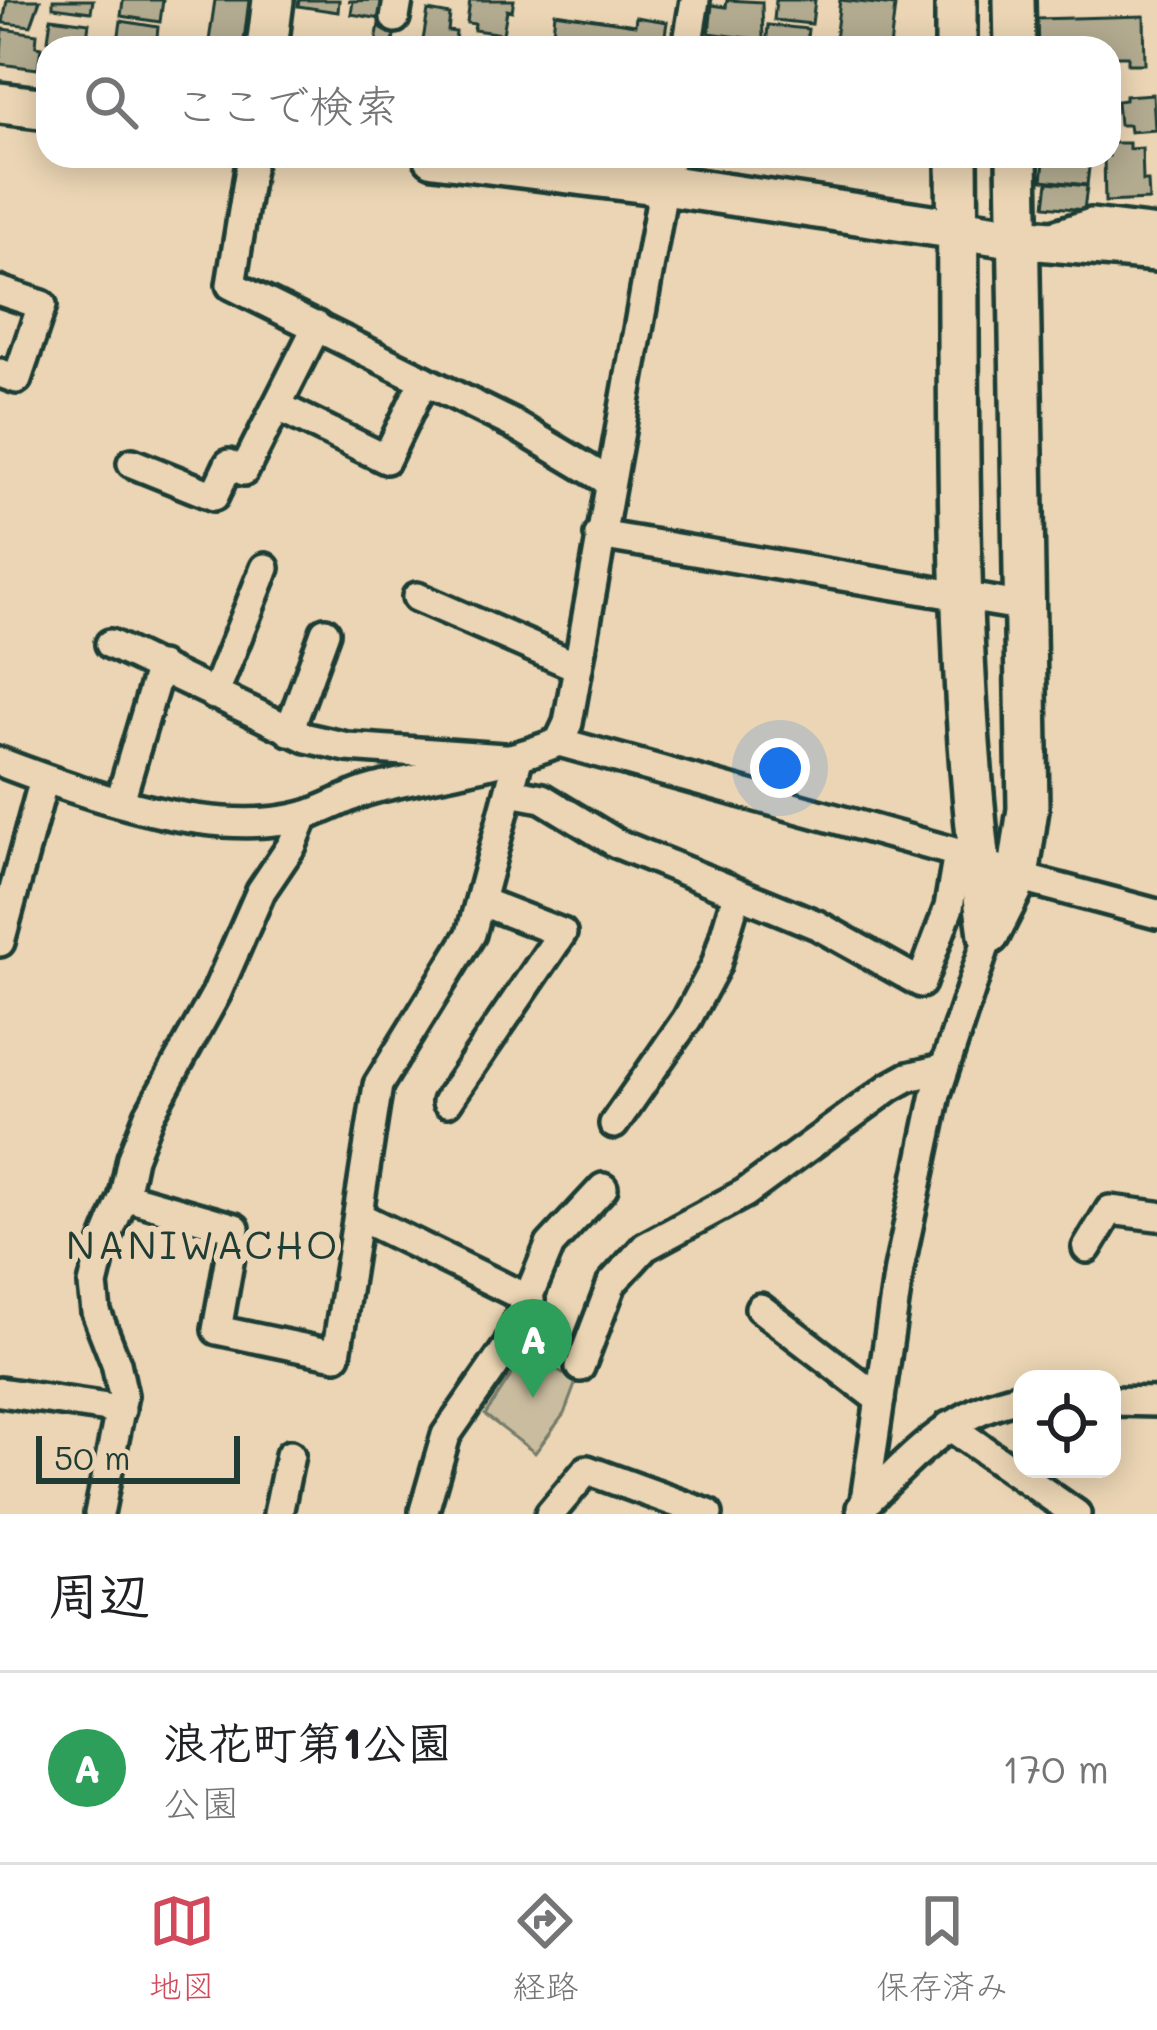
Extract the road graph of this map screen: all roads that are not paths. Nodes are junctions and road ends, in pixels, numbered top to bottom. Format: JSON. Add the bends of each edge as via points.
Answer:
{"nodes":[{"id":1,"x":273,"y":0,"type":"edge"},
{"id":2,"x":695,"y":0,"type":"edge"},
{"id":3,"x":956,"y":0,"type":"edge"},
{"id":4,"x":1014,"y":0,"type":"edge"},
{"id":5,"x":268,"y":36,"type":"edge"},
{"id":6,"x":689,"y":36,"type":"edge"},
{"id":7,"x":956,"y":36,"type":"edge"},
{"id":8,"x":1015,"y":36,"type":"edge"},
{"id":9,"x":0,"y":104,"type":"edge"},
{"id":10,"x":36,"y":108,"type":"edge"},
{"id":11,"x":250,"y":168,"type":"edge"},
{"id":12,"x":632,"y":168,"type":"edge"},
{"id":13,"x":957,"y":168,"type":"edge"},
{"id":14,"x":1019,"y":168,"type":"edge"},
{"id":15,"x":666,"y":170,"type":"edge"},
{"id":16,"x":958,"y":226,"type":"junction"},
{"id":17,"x":1157,"y":231,"type":"edge"},
{"id":18,"x":1031,"y":238,"type":"junction"},
{"id":19,"x":1157,"y":251,"type":"edge"},
{"id":20,"x":1157,"y":265,"type":"edge"},
{"id":21,"x":0,"y":291,"type":"edge"},
{"id":22,"x":317,"y":326,"type":"junction"},
{"id":23,"x":0,"y":373,"type":"edge"},
{"id":24,"x":424,"y":380,"type":"junction"},
{"id":25,"x":277,"y":406,"type":"junction"},
{"id":26,"x":132,"y":463,"type":"dead end"},
{"id":27,"x":610,"y":482,"type":"junction"},
{"id":28,"x":599,"y":535,"type":"junction"},
{"id":29,"x":265,"y":568,"type":"dead end"},
{"id":30,"x":417,"y":597,"type":"dead end"},
{"id":31,"x":962,"y":598,"type":"junction"},
{"id":32,"x":1026,"y":607,"type":"junction"},
{"id":33,"x":325,"y":632,"type":"dead end"},
{"id":34,"x":110,"y":644,"type":"dead end"},
{"id":35,"x":160,"y":666,"type":"junction"},
{"id":36,"x":578,"y":667,"type":"junction"},
{"id":37,"x":214,"y":694,"type":"junction"},
{"id":38,"x":289,"y":730,"type":"junction"},
{"id":39,"x":560,"y":742,"type":"junction"},
{"id":40,"x":518,"y":759,"type":"junction"},
{"id":41,"x":0,"y":762,"type":"edge"},
{"id":42,"x":44,"y":779,"type":"junction"},
{"id":43,"x":510,"y":792,"type":"junction"},
{"id":44,"x":120,"y":801,"type":"junction"},
{"id":45,"x":304,"y":816,"type":"junction"},
{"id":46,"x":969,"y":857,"type":"junction"},
{"id":47,"x":1018,"y":877,"type":"junction"},
{"id":48,"x":737,"y":894,"type":"junction"},
{"id":49,"x":482,"y":902,"type":"junction"},
{"id":50,"x":1157,"y":914,"type":"edge"},
{"id":51,"x":989,"y":934,"type":"junction"},
{"id":52,"x":0,"y":942,"type":"edge"},
{"id":53,"x":942,"y":1070,"type":"junction"},
{"id":54,"x":447,"y":1102,"type":"dead end"},
{"id":55,"x":614,"y":1124,"type":"dead end"},
{"id":56,"x":603,"y":1188,"type":"dead end"},
{"id":57,"x":124,"y":1196,"type":"junction"},
{"id":58,"x":1157,"y":1216,"type":"edge"},
{"id":59,"x":360,"y":1217,"type":"junction"},
{"id":60,"x":1087,"y":1248,"type":"dead end"},
{"id":61,"x":530,"y":1300,"type":"junction"},
{"id":62,"x":760,"y":1308,"type":"dead end"},
{"id":63,"x":580,"y":1367,"type":"dead end"},
{"id":64,"x":0,"y":1392,"type":"edge"},
{"id":65,"x":1013,"y":1399,"type":"edge"},
{"id":66,"x":880,"y":1400,"type":"junction"},
{"id":67,"x":1121,"y":1401,"type":"edge"},
{"id":68,"x":1157,"y":1402,"type":"edge"},
{"id":69,"x":121,"y":1410,"type":"junction"},
{"id":70,"x":949,"y":1426,"type":"junction"},
{"id":71,"x":290,"y":1455,"type":"dead end"},
{"id":72,"x":861,"y":1510,"type":"edge"},
{"id":73,"x":424,"y":1511,"type":"edge"},
{"id":74,"x":99,"y":1514,"type":"edge"},
{"id":75,"x":278,"y":1514,"type":"edge"},
{"id":76,"x":550,"y":1514,"type":"edge"},
{"id":77,"x":708,"y":1514,"type":"edge"},
{"id":78,"x":1076,"y":1514,"type":"edge"}],
"edges":[{"from":1,"to":5,"type":"street"},
{"from":2,"to":6,"type":"street"},
{"from":3,"to":7,"type":"street"},
{"from":4,"to":8,"type":"street"},
{"from":9,"to":10,"type":"street"},
{"from":11,"to":22,"type":"street","via":[[231,285]]},
{"from":12,"to":15,"type":"street"},
{"from":13,"to":16,"type":"street"},
{"from":14,"to":18,"type":"street"},
{"from":15,"to":16,"type":"street"},
{"from":15,"to":27,"type":"street"},
{"from":16,"to":18,"type":"street"},
{"from":16,"to":31,"type":"street"},
{"from":17,"to":18,"type":"street","via":[[1090,223]]},
{"from":18,"to":19,"type":"street"},
{"from":18,"to":20,"type":"street","via":[[1092,259]]},
{"from":18,"to":32,"type":"street"},
{"from":21,"to":23,"type":"street","via":[[42,305],[17,380]]},
{"from":22,"to":24,"type":"street"},
{"from":22,"to":25,"type":"street"},
{"from":24,"to":25,"type":"street","via":[[386,459]]},
{"from":24,"to":27,"type":"street"},
{"from":25,"to":26,"type":"street","via":[[244,471],[229,464],[214,496]]},
{"from":27,"to":28,"type":"street"},
{"from":28,"to":31,"type":"street"},
{"from":28,"to":36,"type":"street"},
{"from":29,"to":37,"type":"street"},
{"from":30,"to":36,"type":"street"},
{"from":31,"to":32,"type":"street"},
{"from":31,"to":46,"type":"street"},
{"from":32,"to":47,"type":"street","via":[[1028,809]]},
{"from":33,"to":38,"type":"street"},
{"from":34,"to":35,"type":"street"},
{"from":35,"to":37,"type":"street"},
{"from":35,"to":44,"type":"street"},
{"from":36,"to":39,"type":"street"},
{"from":37,"to":38,"type":"street"},
{"from":38,"to":40,"type":"street","via":[[347,747]]},
{"from":39,"to":40,"type":"street"},
{"from":39,"to":46,"type":"street"},
{"from":40,"to":43,"type":"street"},
{"from":40,"to":45,"type":"street","via":[[372,789]]},
{"from":41,"to":42,"type":"street"},
{"from":42,"to":44,"type":"street"},
{"from":42,"to":52,"type":"street"},
{"from":43,"to":48,"type":"street","via":[[542,799],[616,843]]},
{"from":43,"to":49,"type":"street"},
{"from":44,"to":45,"type":"street","via":[[230,823]]},
{"from":45,"to":57,"type":"street","via":[[149,1115]]},
{"from":46,"to":47,"type":"street"},
{"from":46,"to":48,"type":"street","via":[[921,983],[817,925]]},
{"from":46,"to":51,"type":"street"},
{"from":47,"to":50,"type":"street"},
{"from":47,"to":51,"type":"street"},
{"from":48,"to":55,"type":"street","via":[[716,964],[687,1019]]},
{"from":49,"to":54,"type":"street","via":[[562,933]]},
{"from":49,"to":59,"type":"street","via":[[471,934],[378,1085]]},
{"from":51,"to":53,"type":"street"},
{"from":53,"to":63,"type":"street","via":[[908,1077],[745,1192],[645,1247],[612,1283]]},
{"from":53,"to":66,"type":"street"},
{"from":56,"to":61,"type":"street","via":[[550,1245]]},
{"from":57,"to":59,"type":"street","via":[[235,1228],[217,1330],[336,1354]]},
{"from":57,"to":69,"type":"street","via":[[93,1285]]},
{"from":58,"to":60,"type":"street","via":[[1110,1210]]},
{"from":59,"to":61,"type":"street"},
{"from":61,"to":73,"type":"street","via":[[446,1435]]},
{"from":62,"to":66,"type":"street"},
{"from":64,"to":69,"type":"street"},
{"from":65,"to":70,"type":"street"},
{"from":66,"to":72,"type":"street"},
{"from":67,"to":68,"type":"street"},
{"from":69,"to":74,"type":"street"},
{"from":70,"to":72,"type":"street"},
{"from":70,"to":78,"type":"street"},
{"from":71,"to":75,"type":"street"},
{"from":76,"to":77,"type":"street","via":[[586,1470]]}]}
